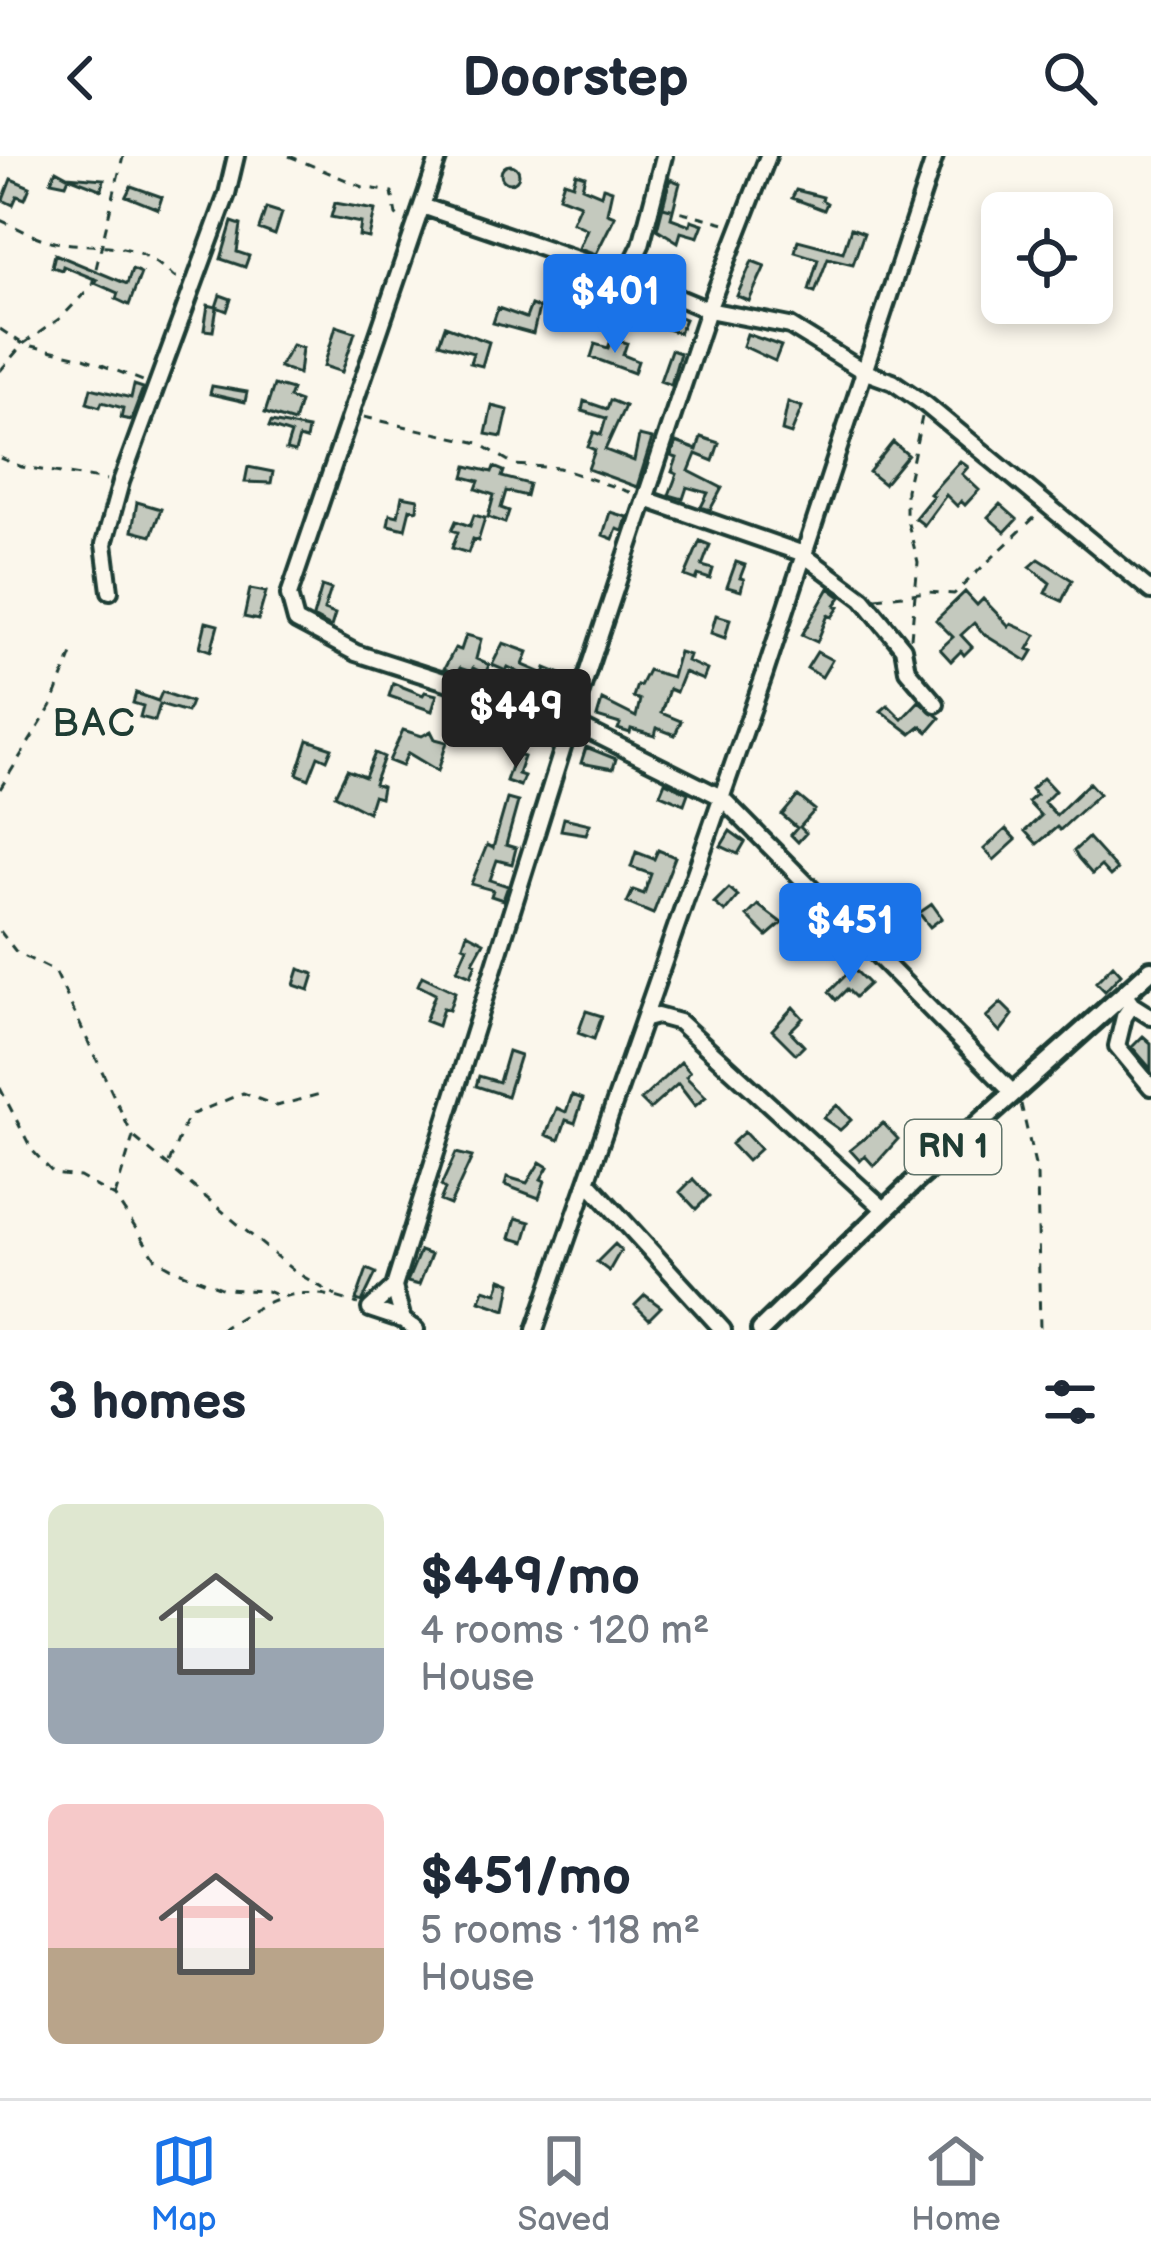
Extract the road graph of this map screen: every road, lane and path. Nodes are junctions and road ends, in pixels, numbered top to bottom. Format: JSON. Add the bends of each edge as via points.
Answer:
{"nodes":[{"id":1,"x":123,"y":156,"type":"edge"},
{"id":2,"x":236,"y":156,"type":"edge"},
{"id":3,"x":289,"y":156,"type":"edge"},
{"id":4,"x":439,"y":156,"type":"edge"},
{"id":5,"x":664,"y":156,"type":"edge"},
{"id":6,"x":768,"y":156,"type":"edge"},
{"id":7,"x":935,"y":156,"type":"edge"},
{"id":8,"x":649,"y":203,"type":"junction"},
{"id":9,"x":422,"y":206,"type":"junction"},
{"id":10,"x":0,"y":220,"type":"edge"},
{"id":11,"x":743,"y":226,"type":"junction"},
{"id":12,"x":412,"y":229,"type":"junction"},
{"id":13,"x":104,"y":244,"type":"junction"},
{"id":14,"x":626,"y":276,"type":"junction"},
{"id":15,"x":195,"y":277,"type":"junction"},
{"id":16,"x":708,"y":310,"type":"junction"},
{"id":17,"x":0,"y":329,"type":"edge"},
{"id":18,"x":23,"y":344,"type":"junction"},
{"id":19,"x":0,"y":370,"type":"edge"},
{"id":20,"x":863,"y":371,"type":"junction"},
{"id":21,"x":157,"y":387,"type":"junction"},
{"id":22,"x":925,"y":404,"type":"junction"},
{"id":23,"x":354,"y":414,"type":"junction"},
{"id":24,"x":0,"y":458,"type":"edge"},
{"id":25,"x":121,"y":482,"type":"junction"},
{"id":26,"x":648,"y":500,"type":"junction"},
{"id":27,"x":1054,"y":508,"type":"junction"},
{"id":28,"x":801,"y":553,"type":"junction"},
{"id":29,"x":110,"y":591,"type":"dead end"},
{"id":30,"x":1151,"y":591,"type":"edge"},
{"id":31,"x":913,"y":596,"type":"junction"},
{"id":32,"x":862,"y":599,"type":"junction"},
{"id":33,"x":73,"y":651,"type":"dead end"},
{"id":34,"x":907,"y":670,"type":"junction"},
{"id":35,"x":936,"y":704,"type":"dead end"},
{"id":36,"x":571,"y":722,"type":"junction"},
{"id":37,"x":0,"y":789,"type":"edge"},
{"id":38,"x":722,"y":797,"type":"junction"},
{"id":39,"x":0,"y":931,"type":"edge"},
{"id":40,"x":1151,"y":970,"type":"edge"},
{"id":41,"x":656,"y":989,"type":"junction"},
{"id":42,"x":1128,"y":1000,"type":"junction"},
{"id":43,"x":1151,"y":1017,"type":"edge"},
{"id":44,"x":646,"y":1019,"type":"junction"},
{"id":45,"x":679,"y":1022,"type":"junction"},
{"id":46,"x":1151,"y":1087,"type":"edge"},
{"id":47,"x":0,"y":1088,"type":"edge"},
{"id":48,"x":1013,"y":1093,"type":"junction"},
{"id":49,"x":320,"y":1094,"type":"dead end"},
{"id":50,"x":134,"y":1137,"type":"junction"},
{"id":51,"x":168,"y":1165,"type":"junction"},
{"id":52,"x":589,"y":1183,"type":"junction"},
{"id":53,"x":115,"y":1197,"type":"junction"},
{"id":54,"x":885,"y":1210,"type":"junction"},
{"id":55,"x":394,"y":1287,"type":"junction"},
{"id":56,"x":276,"y":1295,"type":"junction"},
{"id":57,"x":336,"y":1296,"type":"junction"},
{"id":58,"x":370,"y":1309,"type":"junction"},
{"id":59,"x":409,"y":1325,"type":"edge"},
{"id":60,"x":220,"y":1330,"type":"edge"},
{"id":61,"x":535,"y":1330,"type":"edge"},
{"id":62,"x":722,"y":1330,"type":"edge"},
{"id":63,"x":761,"y":1330,"type":"edge"},
{"id":64,"x":1040,"y":1330,"type":"edge"}],
"edges":[{"from":1,"to":13,"type":"path"},
{"from":2,"to":15,"type":"street"},
{"from":3,"to":12,"type":"path","via":[[392,192],[396,215]]},
{"from":4,"to":9,"type":"street"},
{"from":5,"to":8,"type":"street"},
{"from":6,"to":11,"type":"street"},
{"from":7,"to":20,"type":"street"},
{"from":8,"to":11,"type":"path"},
{"from":8,"to":14,"type":"street"},
{"from":9,"to":12,"type":"street"},
{"from":9,"to":14,"type":"street"},
{"from":10,"to":13,"type":"path","via":[[52,242]]},
{"from":11,"to":16,"type":"street"},
{"from":12,"to":23,"type":"street"},
{"from":13,"to":15,"type":"path","via":[[147,253],[174,277]]},
{"from":13,"to":18,"type":"path","via":[[92,284]]},
{"from":14,"to":16,"type":"street"},
{"from":15,"to":21,"type":"street"},
{"from":16,"to":20,"type":"street","via":[[790,326]]},
{"from":16,"to":26,"type":"street"},
{"from":17,"to":18,"type":"path"},
{"from":18,"to":19,"type":"path"},
{"from":18,"to":21,"type":"path"},
{"from":20,"to":22,"type":"street"},
{"from":20,"to":28,"type":"street"},
{"from":21,"to":25,"type":"street"},
{"from":22,"to":27,"type":"street"},
{"from":22,"to":31,"type":"path","via":[[906,490],[918,562]]},
{"from":23,"to":26,"type":"path","via":[[479,443],[514,465],[559,468]]},
{"from":23,"to":36,"type":"street","via":[[289,596],[296,621],[356,653]]},
{"from":24,"to":25,"type":"path"},
{"from":25,"to":29,"type":"street","via":[[104,544]]},
{"from":26,"to":28,"type":"street"},
{"from":26,"to":36,"type":"street"},
{"from":27,"to":30,"type":"street"},
{"from":27,"to":31,"type":"path","via":[[1035,516],[954,594]]},
{"from":28,"to":32,"type":"street"},
{"from":28,"to":38,"type":"street"},
{"from":31,"to":32,"type":"path"},
{"from":31,"to":34,"type":"path"},
{"from":32,"to":34,"type":"street","via":[[903,649]]},
{"from":33,"to":37,"type":"path","via":[[52,704]]},
{"from":34,"to":35,"type":"street"},
{"from":36,"to":38,"type":"street"},
{"from":36,"to":55,"type":"street"},
{"from":38,"to":41,"type":"street"},
{"from":38,"to":48,"type":"street"},
{"from":39,"to":50,"type":"path","via":[[17,953],[55,970]]},
{"from":40,"to":42,"type":"main road","number":"RN 1"},
{"from":41,"to":44,"type":"street"},
{"from":41,"to":45,"type":"street"},
{"from":42,"to":43,"type":"street"},
{"from":42,"to":46,"type":"street","via":[[1117,1046]]},
{"from":42,"to":48,"type":"main road","number":"RN 1"},
{"from":44,"to":45,"type":"street"},
{"from":44,"to":52,"type":"street"},
{"from":45,"to":54,"type":"street"},
{"from":47,"to":53,"type":"path","via":[[54,1174],[80,1177]]},
{"from":48,"to":54,"type":"main road","number":"RN 1"},
{"from":48,"to":64,"type":"path","via":[[1025,1109],[1037,1174]]},
{"from":49,"to":51,"type":"path","via":[[277,1106],[243,1093],[188,1116]]},
{"from":50,"to":51,"type":"path"},
{"from":50,"to":53,"type":"path"},
{"from":51,"to":57,"type":"path","via":[[294,1271]]},
{"from":52,"to":61,"type":"street"},
{"from":52,"to":62,"type":"street"},
{"from":53,"to":56,"type":"path","via":[[156,1259],[224,1288]]},
{"from":54,"to":63,"type":"main road","number":"RN 1"},
{"from":55,"to":58,"type":"street"},
{"from":55,"to":59,"type":"street"},
{"from":56,"to":57,"type":"path"},
{"from":56,"to":60,"type":"path"},
{"from":57,"to":58,"type":"path"},
{"from":58,"to":59,"type":"street"}]}
